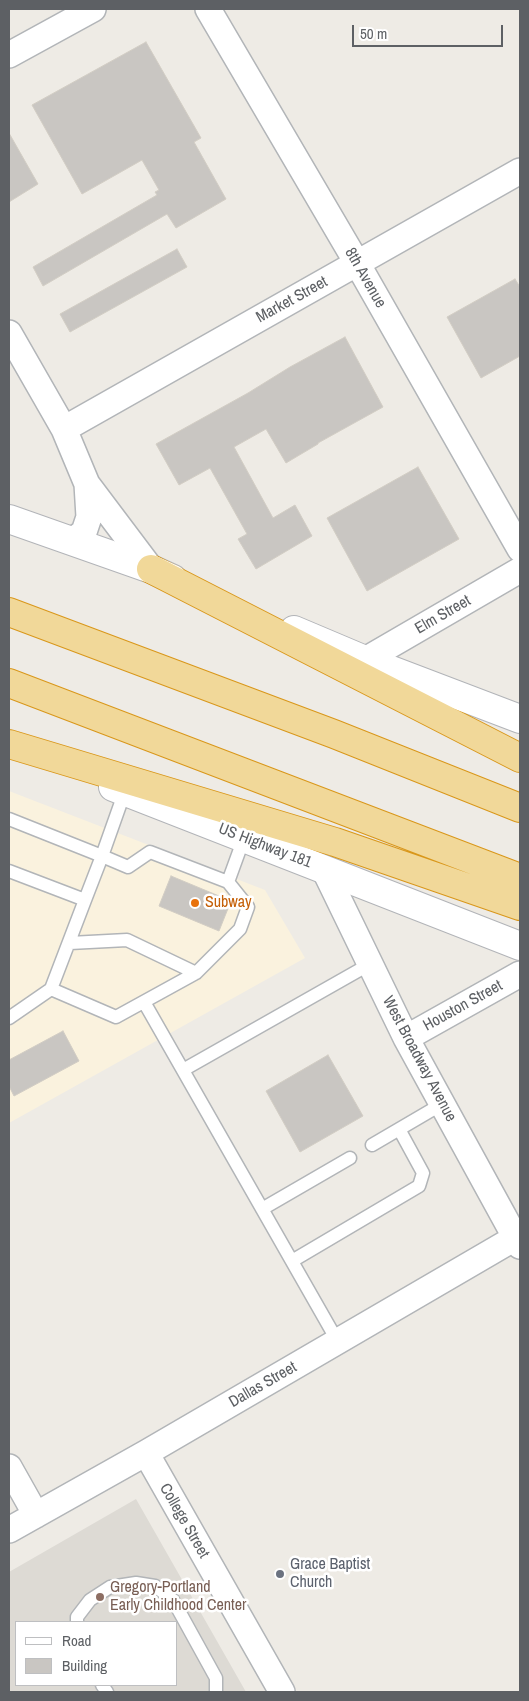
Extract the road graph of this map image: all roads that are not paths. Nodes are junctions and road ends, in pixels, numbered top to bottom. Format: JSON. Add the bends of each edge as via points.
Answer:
{"nodes":[{"id":1,"x":93,"y":9,"type":"edge"},
{"id":2,"x":208,"y":9,"type":"edge"},
{"id":3,"x":9,"y":55,"type":"edge"},
{"id":4,"x":520,"y":171,"type":"edge"},
{"id":5,"x":357,"y":263,"type":"junction"},
{"id":6,"x":9,"y":332,"type":"edge"},
{"id":7,"x":64,"y":429,"type":"junction"},
{"id":8,"x":87,"y":484,"type":"junction"},
{"id":9,"x":9,"y":519,"type":"edge"},
{"id":10,"x":72,"y":541,"type":"junction"},
{"id":11,"x":520,"y":549,"type":"edge"},
{"id":12,"x":150,"y":569,"type":"junction"},
{"id":13,"x":520,"y":570,"type":"edge"},
{"id":14,"x":9,"y":612,"type":"edge"},
{"id":15,"x":365,"y":660,"type":"junction"},
{"id":16,"x":9,"y":683,"type":"edge"},
{"id":17,"x":520,"y":719,"type":"edge"},
{"id":18,"x":9,"y":745,"type":"edge"},
{"id":19,"x":520,"y":758,"type":"edge"},
{"id":20,"x":126,"y":791,"type":"junction"},
{"id":21,"x":520,"y":808,"type":"edge"},
{"id":22,"x":9,"y":819,"type":"edge"},
{"id":23,"x":244,"y":838,"type":"junction"},
{"id":24,"x":102,"y":856,"type":"junction"},
{"id":25,"x":324,"y":869,"type":"junction"},
{"id":26,"x":9,"y":871,"type":"edge"},
{"id":27,"x":520,"y":878,"type":"edge"},
{"id":28,"x":228,"y":882,"type":"junction"},
{"id":29,"x":86,"y":900,"type":"junction"},
{"id":30,"x":520,"y":906,"type":"edge"},
{"id":31,"x":70,"y":943,"type":"junction"},
{"id":32,"x":520,"y":946,"type":"edge"},
{"id":33,"x":370,"y":964,"type":"junction"},
{"id":34,"x":196,"y":973,"type":"junction"},
{"id":35,"x":520,"y":974,"type":"edge"},
{"id":36,"x":51,"y":989,"type":"junction"},
{"id":37,"x":144,"y":1002,"type":"junction"},
{"id":38,"x":9,"y":1018,"type":"edge"},
{"id":39,"x":406,"y":1038,"type":"junction"},
{"id":40,"x":183,"y":1070,"type":"junction"},
{"id":41,"x":442,"y":1104,"type":"junction"},
{"id":42,"x":399,"y":1129,"type":"junction"},
{"id":43,"x":372,"y":1145,"type":"dead end"},
{"id":44,"x":350,"y":1158,"type":"dead end"},
{"id":45,"x":262,"y":1209,"type":"junction"},
{"id":46,"x":518,"y":1242,"type":"edge"},
{"id":47,"x":292,"y":1261,"type":"junction"},
{"id":48,"x":338,"y":1342,"type":"junction"},
{"id":49,"x":146,"y":1453,"type":"junction"},
{"id":50,"x":9,"y":1466,"type":"edge"},
{"id":51,"x":36,"y":1515,"type":"junction"},
{"id":52,"x":9,"y":1530,"type":"edge"},
{"id":53,"x":77,"y":1621,"type":"edge"},
{"id":54,"x":216,"y":1692,"type":"edge"},
{"id":55,"x":282,"y":1692,"type":"edge"}],
"edges":[{"from":1,"to":3,"type":"street"},
{"from":2,"to":5,"type":"street","name":"8th Avenue"},
{"from":4,"to":5,"type":"street","name":"Market Street"},
{"from":5,"to":7,"type":"street","name":"Market Street"},
{"from":5,"to":11,"type":"street","name":"8th Avenue"},
{"from":6,"to":7,"type":"street"},
{"from":7,"to":8,"type":"street"},
{"from":8,"to":10,"type":"street","via":[[89,517],[84,532]]},
{"from":8,"to":12,"type":"street"},
{"from":9,"to":10,"type":"main road"},
{"from":10,"to":12,"type":"main road"},
{"from":12,"to":15,"type":"main road"},
{"from":12,"to":19,"type":"highway"},
{"from":13,"to":15,"type":"street","name":"Elm Street"},
{"from":14,"to":21,"type":"highway"},
{"from":15,"to":17,"type":"main road"},
{"from":16,"to":27,"type":"highway"},
{"from":18,"to":20,"type":"main road","name":"US Highway 181"},
{"from":18,"to":30,"type":"highway","via":[[335,842]]},
{"from":20,"to":23,"type":"main road","name":"US Highway 181"},
{"from":20,"to":24,"type":"lane"},
{"from":22,"to":24,"type":"lane"},
{"from":23,"to":25,"type":"main road","name":"US Highway 181"},
{"from":23,"to":28,"type":"lane"},
{"from":24,"to":28,"type":"lane","via":[[128,867],[150,852]]},
{"from":24,"to":29,"type":"lane"},
{"from":25,"to":32,"type":"main road","name":"US Highway 181"},
{"from":25,"to":33,"type":"street","name":"West Broadway Avenue"},
{"from":26,"to":29,"type":"lane"},
{"from":28,"to":34,"type":"lane","via":[[248,907],[240,930]]},
{"from":29,"to":31,"type":"lane"},
{"from":31,"to":34,"type":"lane","via":[[127,940]]},
{"from":31,"to":36,"type":"lane"},
{"from":33,"to":39,"type":"street","name":"West Broadway Avenue"},
{"from":33,"to":40,"type":"lane"},
{"from":34,"to":37,"type":"lane"},
{"from":35,"to":39,"type":"street","name":"Houston Street"},
{"from":36,"to":37,"type":"lane","via":[[116,1017]]},
{"from":36,"to":38,"type":"lane"},
{"from":37,"to":40,"type":"lane"},
{"from":39,"to":41,"type":"street","name":"West Broadway Avenue"},
{"from":40,"to":45,"type":"lane"},
{"from":41,"to":42,"type":"lane"},
{"from":41,"to":46,"type":"street","name":"West Broadway Avenue"},
{"from":42,"to":43,"type":"lane"},
{"from":42,"to":47,"type":"lane","via":[[423,1173],[419,1186]]},
{"from":44,"to":45,"type":"lane"},
{"from":45,"to":47,"type":"lane"},
{"from":46,"to":48,"type":"street","name":"Dallas Street"},
{"from":47,"to":48,"type":"lane"},
{"from":48,"to":49,"type":"street","name":"Dallas Street"},
{"from":49,"to":51,"type":"street","name":"Dallas Street"},
{"from":49,"to":55,"type":"street","name":"College Street"},
{"from":50,"to":51,"type":"street"},
{"from":51,"to":52,"type":"street","name":"Dallas Street"},
{"from":53,"to":54,"type":"lane","via":[[90,1600],[110,1587],[136,1583],[155,1586],[173,1600],[216,1678]]}]}
